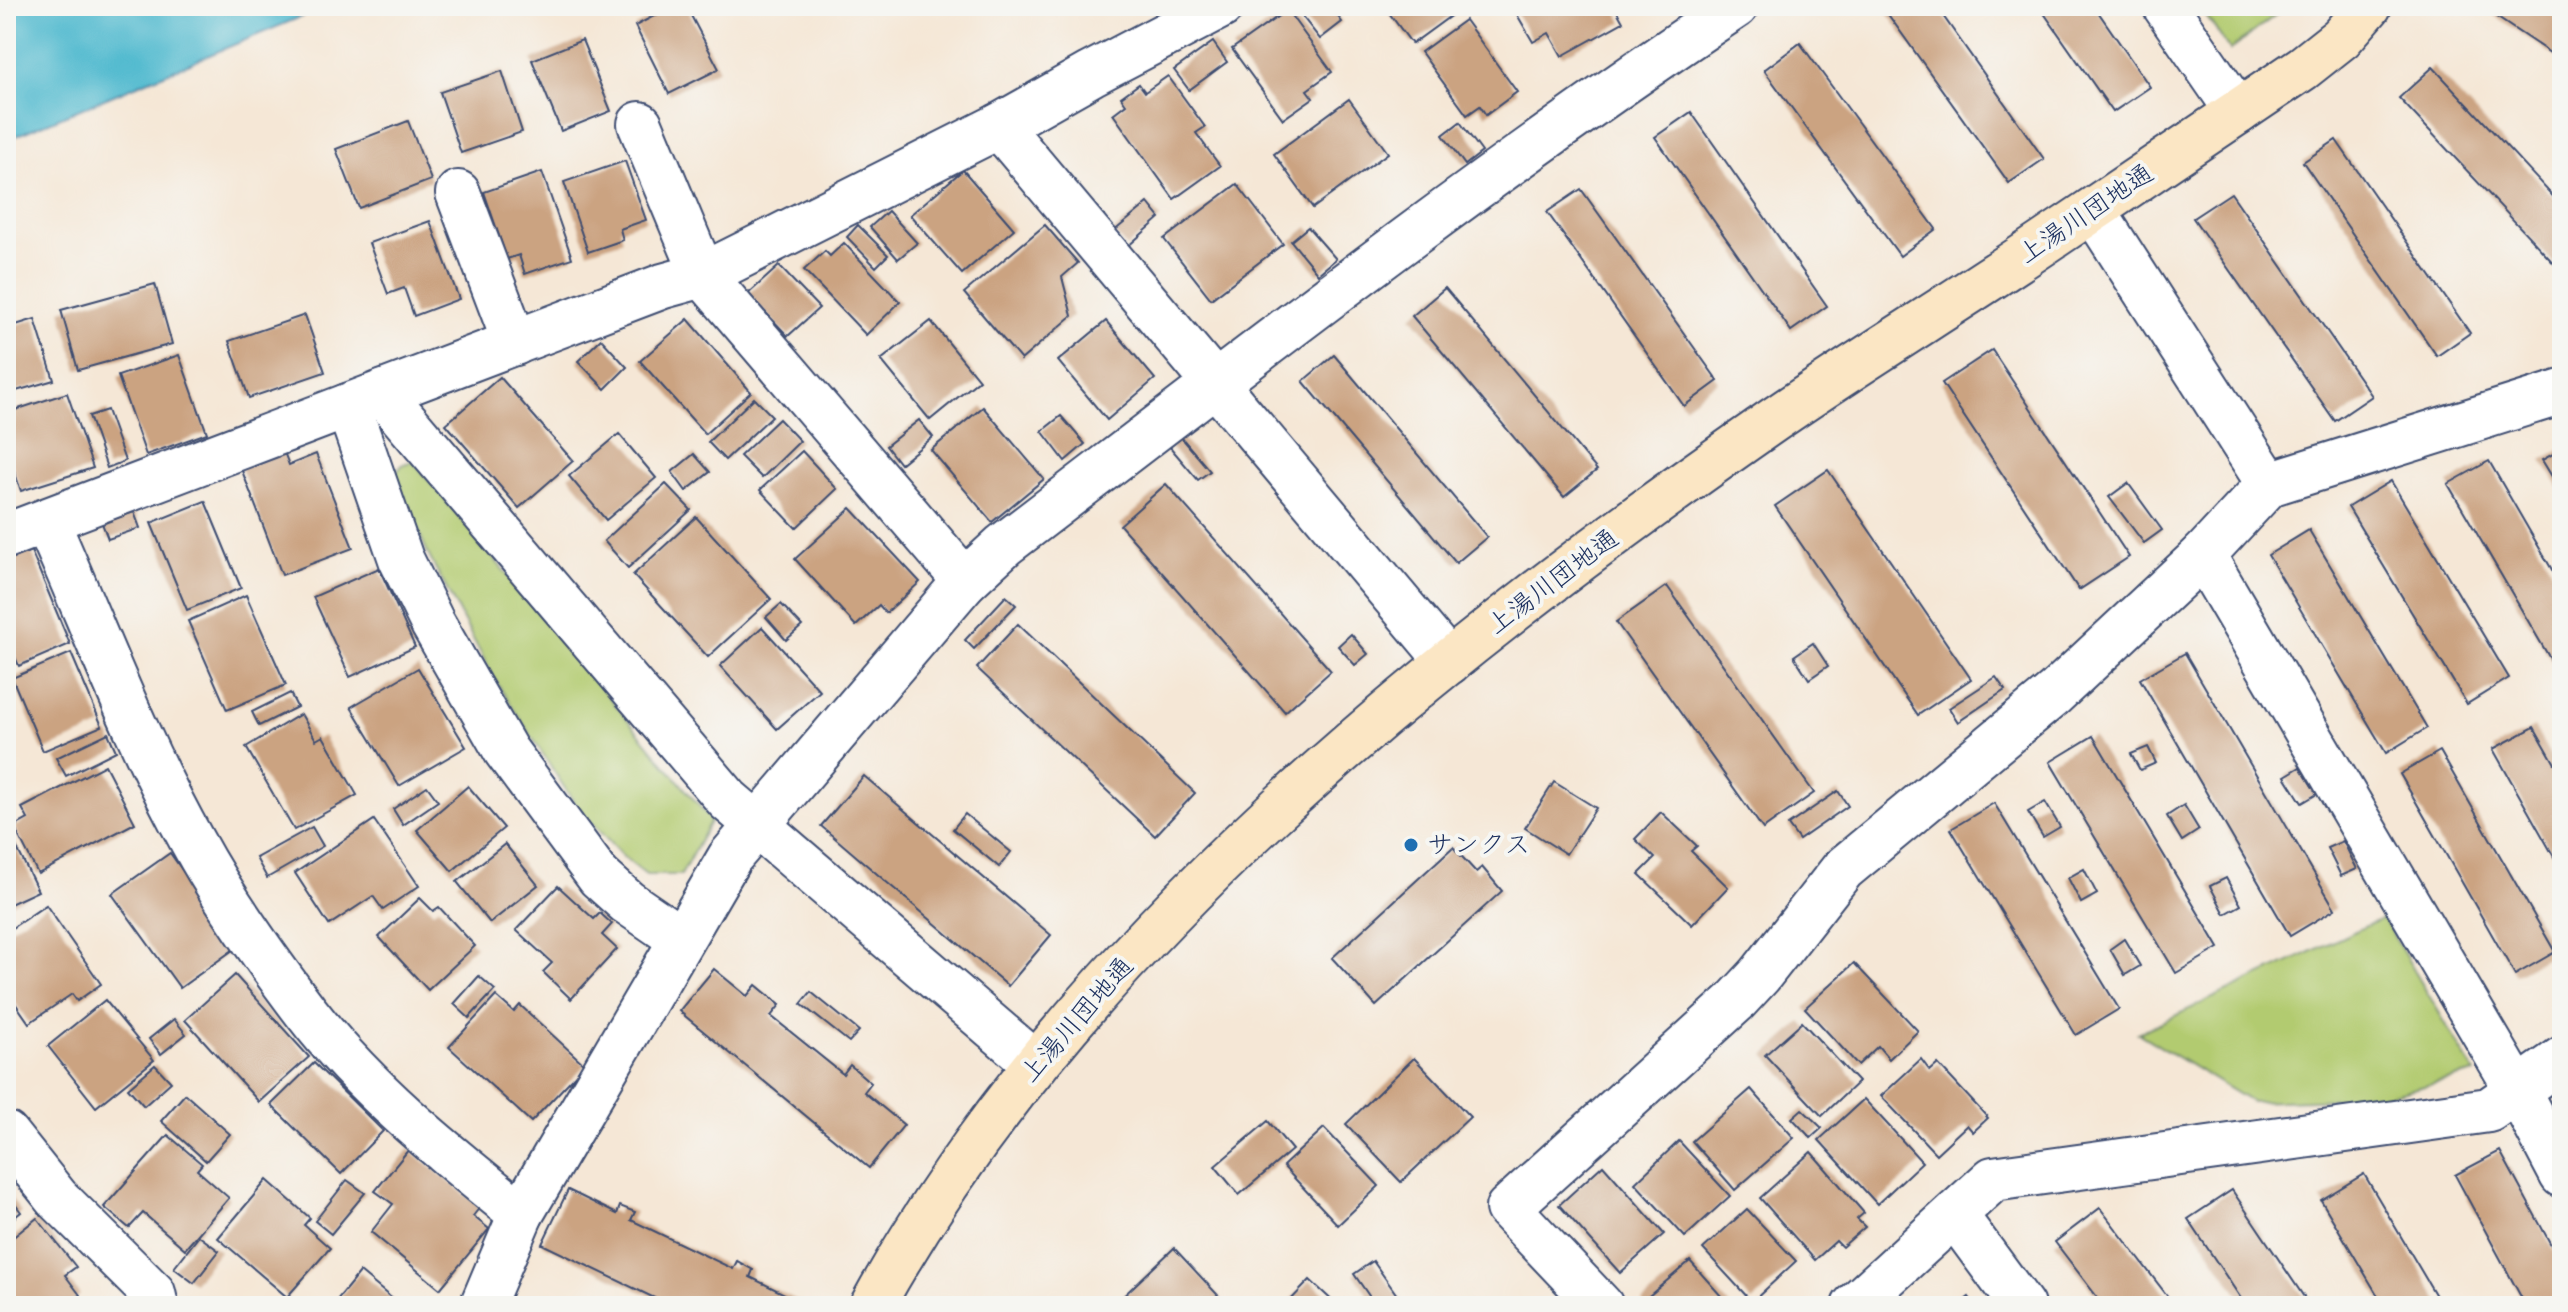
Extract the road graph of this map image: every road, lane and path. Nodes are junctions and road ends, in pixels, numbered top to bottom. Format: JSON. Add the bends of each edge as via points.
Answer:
{"nodes":[{"id":1,"x":1221,"y":6,"type":"edge"},
{"id":2,"x":1736,"y":6,"type":"edge"},
{"id":3,"x":2165,"y":6,"type":"edge"},
{"id":4,"x":2369,"y":6,"type":"edge"},
{"id":5,"x":2238,"y":112,"type":"junction"},
{"id":6,"x":640,"y":124,"type":"dead end"},
{"id":7,"x":999,"y":126,"type":"junction"},
{"id":8,"x":458,"y":193,"type":"dead end"},
{"id":9,"x":2093,"y":210,"type":"junction"},
{"id":10,"x":703,"y":275,"type":"junction"},
{"id":11,"x":515,"y":343,"type":"junction"},
{"id":12,"x":1214,"y":384,"type":"junction"},
{"id":13,"x":2562,"y":392,"type":"edge"},
{"id":14,"x":365,"y":400,"type":"junction"},
{"id":15,"x":2269,"y":484,"type":"junction"},
{"id":16,"x":47,"y":522,"type":"junction"},
{"id":17,"x":6,"y":536,"type":"edge"},
{"id":18,"x":2203,"y":555,"type":"junction"},
{"id":19,"x":965,"y":581,"type":"junction"},
{"id":20,"x":1449,"y":662,"type":"junction"},
{"id":21,"x":756,"y":826,"type":"junction"},
{"id":22,"x":681,"y":939,"type":"junction"},
{"id":23,"x":2562,"y":1059,"type":"edge"},
{"id":24,"x":1036,"y":1064,"type":"junction"},
{"id":25,"x":2518,"y":1091,"type":"junction"},
{"id":26,"x":6,"y":1134,"type":"edge"},
{"id":27,"x":2562,"y":1175,"type":"edge"},
{"id":28,"x":521,"y":1214,"type":"junction"},
{"id":29,"x":1955,"y":1215,"type":"junction"},
{"id":30,"x":156,"y":1306,"type":"edge"},
{"id":31,"x":482,"y":1306,"type":"edge"},
{"id":32,"x":872,"y":1306,"type":"edge"},
{"id":33,"x":1601,"y":1306,"type":"edge"},
{"id":34,"x":1854,"y":1306,"type":"edge"},
{"id":35,"x":2022,"y":1306,"type":"edge"}],
"edges":[{"from":1,"to":7,"type":"street"},
{"from":2,"to":12,"type":"street","via":[[1554,131]]},
{"from":3,"to":5,"type":"street"},
{"from":4,"to":5,"type":"street","name":"上湯川団地通","via":[[2332,46]]},
{"from":5,"to":9,"type":"street","name":"上湯川団地通"},
{"from":6,"to":10,"type":"street"},
{"from":7,"to":10,"type":"street"},
{"from":7,"to":12,"type":"street"},
{"from":8,"to":11,"type":"street"},
{"from":9,"to":15,"type":"street"},
{"from":9,"to":20,"type":"street","name":"上湯川団地通","via":[[1778,418],[1605,541]]},
{"from":10,"to":11,"type":"street"},
{"from":10,"to":19,"type":"street"},
{"from":11,"to":14,"type":"street"},
{"from":12,"to":19,"type":"street","via":[[1004,545]]},
{"from":12,"to":20,"type":"street"},
{"from":13,"to":15,"type":"street"},
{"from":14,"to":16,"type":"street"},
{"from":14,"to":21,"type":"street"},
{"from":14,"to":22,"type":"street","via":[[401,559],[499,741],[599,877]]},
{"from":15,"to":18,"type":"street"},
{"from":16,"to":17,"type":"street"},
{"from":16,"to":28,"type":"street","via":[[192,842],[243,923],[307,1014],[361,1074],[421,1134]]},
{"from":18,"to":25,"type":"street"},
{"from":18,"to":33,"type":"street","via":[[2054,694],[1843,869],[1735,1002],[1508,1208]]},
{"from":19,"to":21,"type":"street"},
{"from":20,"to":24,"type":"street","name":"上湯川団地通","via":[[1252,834]]},
{"from":21,"to":22,"type":"street","via":[[730,857]]},
{"from":21,"to":24,"type":"street"},
{"from":22,"to":28,"type":"street"},
{"from":23,"to":25,"type":"street"},
{"from":24,"to":32,"type":"street","name":"上湯川団地通","via":[[940,1194]]},
{"from":25,"to":27,"type":"street"},
{"from":25,"to":29,"type":"street","via":[[2489,1110],[1993,1179]]},
{"from":26,"to":30,"type":"street","via":[[57,1198],[153,1293]]},
{"from":28,"to":31,"type":"street"},
{"from":29,"to":34,"type":"street"},
{"from":29,"to":35,"type":"street"}]}
